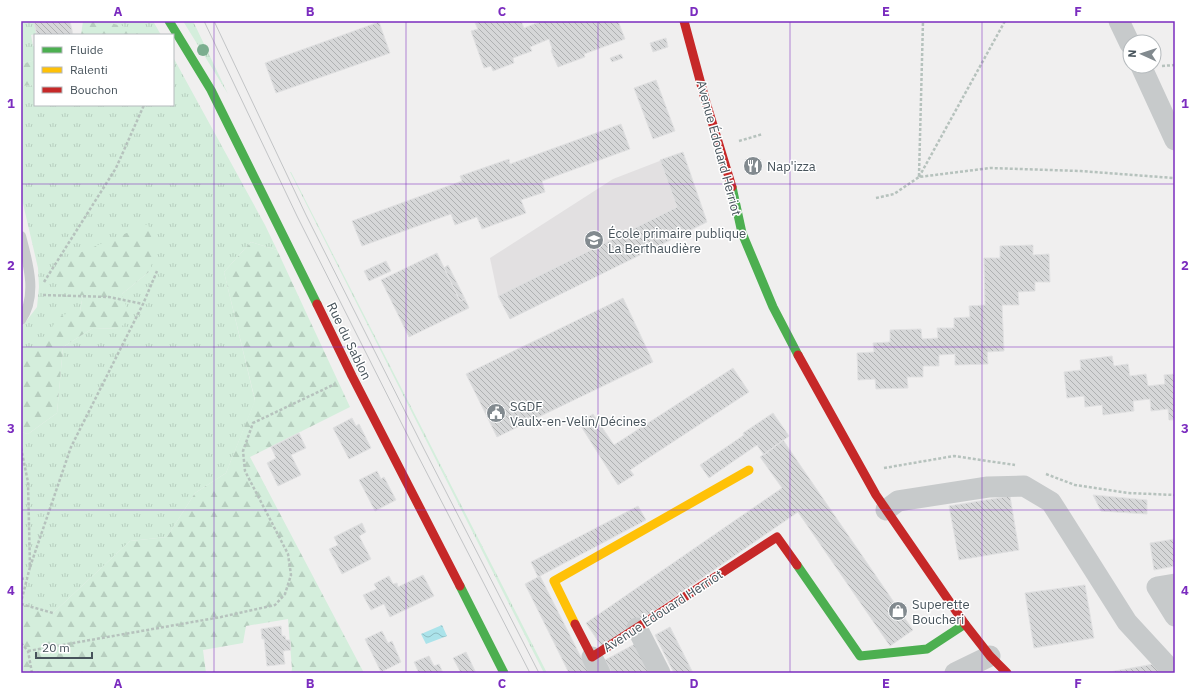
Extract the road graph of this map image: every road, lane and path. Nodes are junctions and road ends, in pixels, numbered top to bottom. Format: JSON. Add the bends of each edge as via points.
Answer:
{"nodes":[{"id":1,"x":169,"y":21,"type":"edge"},
{"id":2,"x":684,"y":21,"type":"edge"},
{"id":3,"x":923,"y":21,"type":"edge"},
{"id":4,"x":1005,"y":21,"type":"edge"},
{"id":5,"x":1119,"y":21,"type":"edge"},
{"id":6,"x":1125,"y":34,"type":"edge"},
{"id":7,"x":1145,"y":74,"type":"edge"},
{"id":8,"x":144,"y":106,"type":"edge"},
{"id":9,"x":1175,"y":140,"type":"edge"},
{"id":10,"x":919,"y":177,"type":"junction"},
{"id":11,"x":1175,"y":178,"type":"edge"},
{"id":12,"x":876,"y":198,"type":"dead end"},
{"id":13,"x":21,"y":236,"type":"edge"},
{"id":14,"x":157,"y":271,"type":"dead end"},
{"id":15,"x":33,"y":295,"type":"junction"},
{"id":16,"x":143,"y":304,"type":"junction"},
{"id":17,"x":21,"y":320,"type":"edge"},
{"id":18,"x":352,"y":376,"type":"junction"},
{"id":19,"x":21,"y":448,"type":"edge"},
{"id":20,"x":749,"y":470,"type":"dead end"},
{"id":21,"x":886,"y":510,"type":"junction"},
{"id":22,"x":30,"y":566,"type":"junction"},
{"id":23,"x":27,"y":577,"type":"junction"},
{"id":24,"x":21,"y":579,"type":"edge"},
{"id":25,"x":1175,"y":584,"type":"edge"},
{"id":26,"x":21,"y":603,"type":"edge"},
{"id":27,"x":53,"y":613,"type":"dead end"},
{"id":28,"x":1175,"y":616,"type":"edge"},
{"id":29,"x":965,"y":624,"type":"junction"},
{"id":30,"x":637,"y":628,"type":"junction"},
{"id":31,"x":21,"y":643,"type":"edge"},
{"id":32,"x":28,"y":651,"type":"junction"},
{"id":33,"x":990,"y":656,"type":"junction"},
{"id":34,"x":596,"y":665,"type":"edge"},
{"id":35,"x":32,"y":673,"type":"edge"},
{"id":36,"x":504,"y":673,"type":"edge"},
{"id":37,"x":660,"y":673,"type":"edge"},
{"id":38,"x":956,"y":673,"type":"edge"},
{"id":39,"x":1006,"y":673,"type":"edge"},
{"id":40,"x":1174,"y":673,"type":"edge"}],
"edges":[{"from":1,"to":18,"type":"street","name":"Rue du Sablon","via":[[211,90]]},
{"from":2,"to":21,"type":"street","name":"Avenue Édouard Herriot","via":[[749,251],[773,307],[807,372]]},
{"from":3,"to":10,"type":"path"},
{"from":4,"to":10,"type":"path"},
{"from":5,"to":6,"type":"street"},
{"from":7,"to":9,"type":"street"},
{"from":8,"to":15,"type":"path","via":[[116,168]]},
{"from":10,"to":11,"type":"path","via":[[990,168]]},
{"from":10,"to":12,"type":"path","via":[[894,194]]},
{"from":13,"to":15,"type":"lane"},
{"from":14,"to":16,"type":"path"},
{"from":15,"to":16,"type":"path","via":[[109,297]]},
{"from":15,"to":17,"type":"lane"},
{"from":16,"to":22,"type":"path","via":[[71,447]]},
{"from":18,"to":32,"type":"path","via":[[253,424],[243,451],[245,471],[288,554],[291,575],[285,594],[275,605]]},
{"from":18,"to":36,"type":"street","name":"Rue du Sablon"},
{"from":19,"to":22,"type":"path","via":[[28,482]]},
{"from":20,"to":34,"type":"street","name":"Avenue Édouard Herriot","via":[[554,581]]},
{"from":21,"to":29,"type":"street","name":"Avenue Édouard Herriot"},
{"from":21,"to":40,"type":"street","via":[[898,501],[988,487],[1024,486],[1052,502],[1127,622]]},
{"from":22,"to":23,"type":"path"},
{"from":23,"to":24,"type":"path"},
{"from":23,"to":26,"type":"path"},
{"from":25,"to":28,"type":"street","via":[[1157,587]]},
{"from":26,"to":27,"type":"path"},
{"from":29,"to":30,"type":"street","name":"Avenue Édouard Herriot","via":[[927,649],[860,656],[777,537]]},
{"from":29,"to":33,"type":"street","name":"Avenue Édouard Herriot"},
{"from":30,"to":34,"type":"street","name":"Avenue Édouard Herriot"},
{"from":30,"to":37,"type":"street"},
{"from":31,"to":32,"type":"path"},
{"from":32,"to":35,"type":"path"},
{"from":33,"to":38,"type":"street"},
{"from":33,"to":39,"type":"street","name":"Avenue Édouard Herriot"}]}
